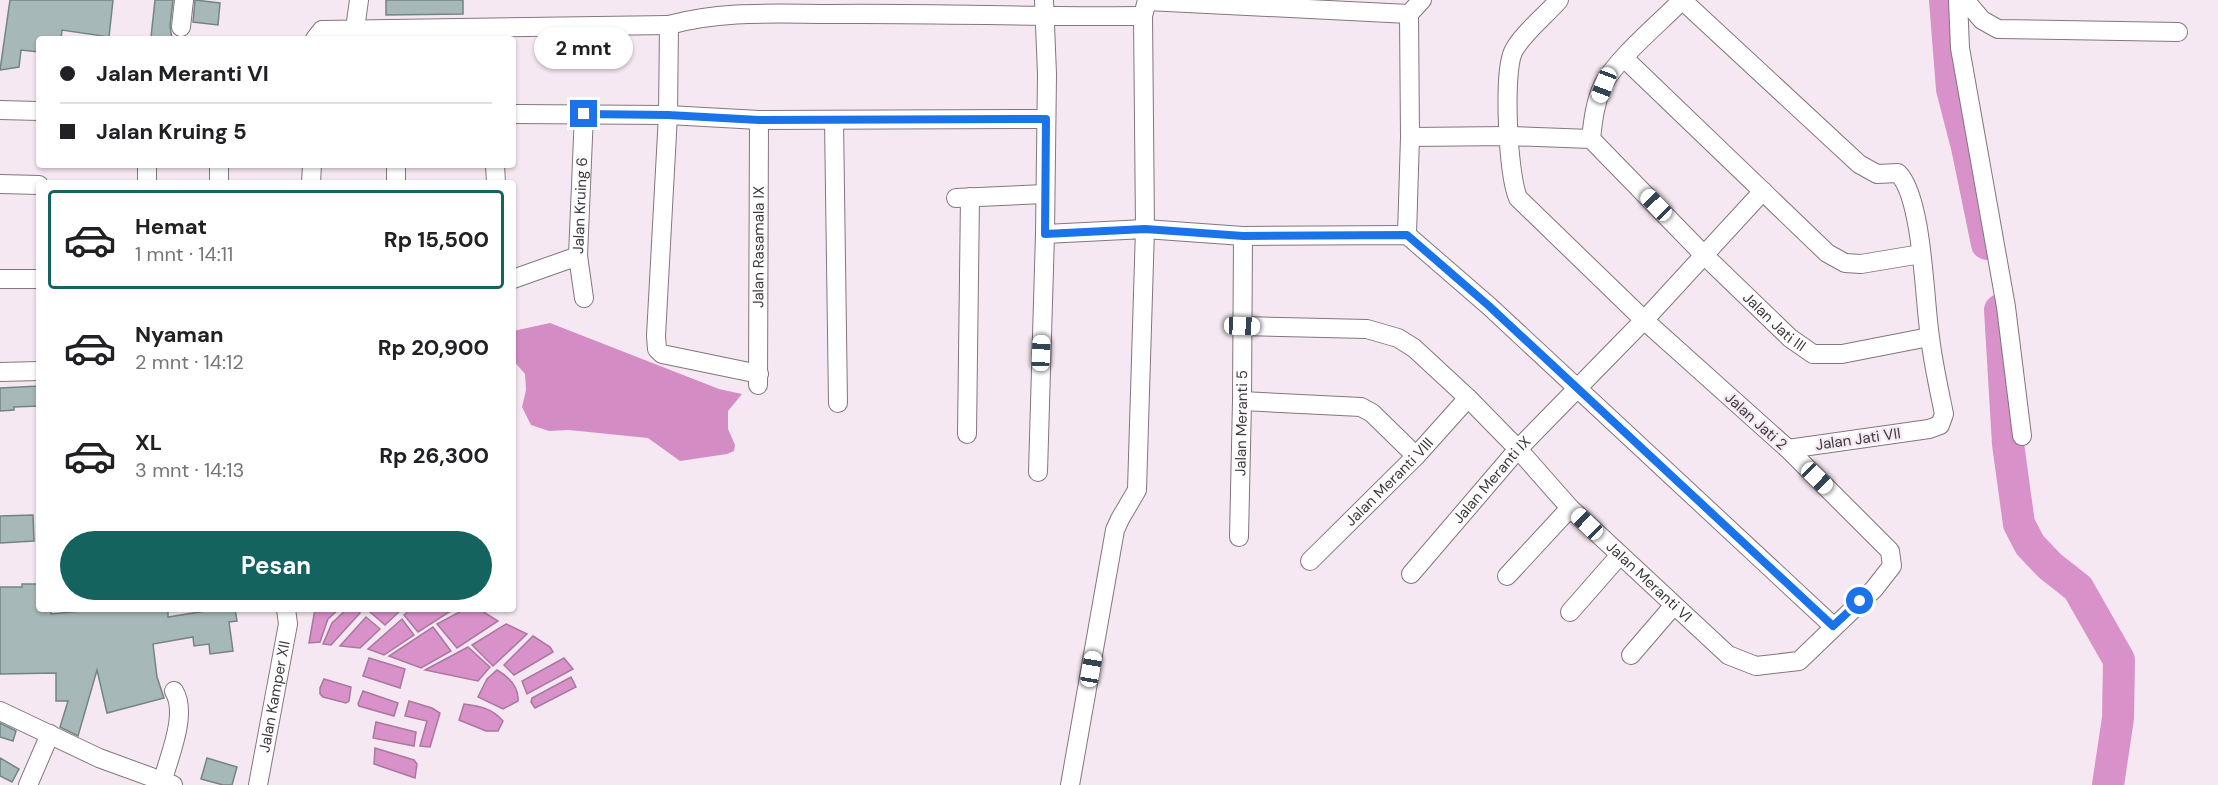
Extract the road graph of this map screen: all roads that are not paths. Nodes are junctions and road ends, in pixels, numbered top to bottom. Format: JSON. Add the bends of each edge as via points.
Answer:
{"nodes":[{"id":1,"x":184,"y":0,"type":"edge"},
{"id":2,"x":359,"y":0,"type":"edge"},
{"id":3,"x":1559,"y":0,"type":"edge"},
{"id":4,"x":1958,"y":0,"type":"edge"},
{"id":5,"x":1965,"y":0,"type":"edge"},
{"id":6,"x":1145,"y":6,"type":"edge"},
{"id":7,"x":769,"y":7,"type":"edge"},
{"id":8,"x":856,"y":7,"type":"edge"},
{"id":9,"x":944,"y":7,"type":"edge"},
{"id":10,"x":1415,"y":7,"type":"edge"},
{"id":11,"x":713,"y":8,"type":"edge"},
{"id":12,"x":1044,"y":9,"type":"edge"},
{"id":13,"x":669,"y":25,"type":"junction"},
{"id":14,"x":181,"y":27,"type":"dead end"},
{"id":15,"x":355,"y":29,"type":"junction"},
{"id":16,"x":2178,"y":32,"type":"dead end"},
{"id":17,"x":317,"y":36,"type":"edge"},
{"id":18,"x":1624,"y":58,"type":"junction"},
{"id":19,"x":0,"y":110,"type":"edge"},
{"id":20,"x":36,"y":111,"type":"edge"},
{"id":21,"x":516,"y":114,"type":"edge"},
{"id":22,"x":584,"y":114,"type":"junction"},
{"id":23,"x":668,"y":115,"type":"junction"},
{"id":24,"x":1046,"y":119,"type":"junction"},
{"id":25,"x":759,"y":120,"type":"junction"},
{"id":26,"x":834,"y":120,"type":"junction"},
{"id":27,"x":1509,"y":136,"type":"junction"},
{"id":28,"x":1410,"y":137,"type":"junction"},
{"id":29,"x":1591,"y":139,"type":"junction"},
{"id":30,"x":0,"y":184,"type":"edge"},
{"id":31,"x":36,"y":185,"type":"edge"},
{"id":32,"x":1763,"y":191,"type":"junction"},
{"id":33,"x":1045,"y":194,"type":"junction"},
{"id":34,"x":1145,"y":229,"type":"junction"},
{"id":35,"x":1045,"y":234,"type":"junction"},
{"id":36,"x":1407,"y":235,"type":"junction"},
{"id":37,"x":1243,"y":236,"type":"junction"},
{"id":38,"x":1921,"y":254,"type":"junction"},
{"id":39,"x":1704,"y":255,"type":"junction"},
{"id":40,"x":578,"y":256,"type":"junction"},
{"id":41,"x":516,"y":278,"type":"edge"},
{"id":42,"x":0,"y":279,"type":"edge"},
{"id":43,"x":36,"y":279,"type":"edge"},
{"id":44,"x":584,"y":298,"type":"dead end"},
{"id":45,"x":1644,"y":320,"type":"junction"},
{"id":46,"x":1242,"y":326,"type":"junction"},
{"id":47,"x":1929,"y":337,"type":"junction"},
{"id":48,"x":36,"y":371,"type":"edge"},
{"id":49,"x":0,"y":372,"type":"edge"},
{"id":50,"x":1578,"y":388,"type":"junction"},
{"id":51,"x":1468,"y":398,"type":"junction"},
{"id":52,"x":1242,"y":401,"type":"junction"},
{"id":53,"x":838,"y":403,"type":"dead end"},
{"id":54,"x":967,"y":434,"type":"dead end"},
{"id":55,"x":2022,"y":436,"type":"dead end"},
{"id":56,"x":1518,"y":449,"type":"junction"},
{"id":57,"x":1788,"y":449,"type":"junction"},
{"id":58,"x":1416,"y":456,"type":"junction"},
{"id":59,"x":1038,"y":472,"type":"dead end"},
{"id":60,"x":1570,"y":508,"type":"junction"},
{"id":61,"x":1239,"y":537,"type":"dead end"},
{"id":62,"x":1890,"y":551,"type":"joint"},
{"id":63,"x":1620,"y":555,"type":"junction"},
{"id":64,"x":1310,"y":561,"type":"dead end"},
{"id":65,"x":1411,"y":574,"type":"dead end"},
{"id":66,"x":1507,"y":576,"type":"dead end"},
{"id":67,"x":1674,"y":605,"type":"junction"},
{"id":68,"x":286,"y":612,"type":"edge"},
{"id":69,"x":1570,"y":612,"type":"dead end"},
{"id":70,"x":1833,"y":626,"type":"junction"},
{"id":71,"x":1631,"y":655,"type":"dead end"},
{"id":72,"x":178,"y":704,"type":"dead end"},
{"id":73,"x":0,"y":711,"type":"edge"},
{"id":74,"x":50,"y":734,"type":"junction"},
{"id":75,"x":168,"y":783,"type":"edge"},
{"id":76,"x":28,"y":785,"type":"edge"},
{"id":77,"x":258,"y":785,"type":"edge"},
{"id":78,"x":1070,"y":785,"type":"edge"}],
"edges":[{"from":1,"to":14,"type":"street"},
{"from":2,"to":15,"type":"street"},
{"from":3,"to":27,"type":"street","name":"Jalan Jati 2","via":[[1514,50],[1509,66]]},
{"from":4,"to":55,"type":"street","via":[[1960,48],[2006,307]]},
{"from":5,"to":16,"type":"street","via":[[1982,20],[1998,29]]},
{"from":6,"to":10,"type":"street"},
{"from":6,"to":12,"type":"street"},
{"from":6,"to":34,"type":"street"},
{"from":7,"to":8,"type":"street"},
{"from":7,"to":11,"type":"street"},
{"from":8,"to":9,"type":"street"},
{"from":9,"to":12,"type":"street"},
{"from":10,"to":28,"type":"street"},
{"from":11,"to":13,"type":"street"},
{"from":12,"to":24,"type":"street"},
{"from":13,"to":15,"type":"street"},
{"from":13,"to":23,"type":"street"},
{"from":15,"to":17,"type":"street","via":[[322,30]]},
{"from":18,"to":29,"type":"street","via":[[1604,85],[1594,111]]},
{"from":18,"to":32,"type":"street"},
{"from":18,"to":38,"type":"street","via":[[1682,0],[1859,164],[1877,174],[1898,173],[1906,181]]},
{"from":19,"to":20,"type":"street"},
{"from":21,"to":22,"type":"street"},
{"from":22,"to":23,"type":"street"},
{"from":22,"to":40,"type":"street","name":"Jalan Kruing 6"},
{"from":23,"to":25,"type":"street"},
{"from":23,"to":25,"type":"street","name":"Jalan Rasamala IX","via":[[657,349],[662,354],[759,380]]},
{"from":24,"to":26,"type":"street"},
{"from":24,"to":33,"type":"street"},
{"from":25,"to":26,"type":"street"},
{"from":26,"to":53,"type":"street"},
{"from":27,"to":28,"type":"street"},
{"from":27,"to":29,"type":"street"},
{"from":27,"to":45,"type":"street","name":"Jalan Jati 2","via":[[1513,186],[1518,198]]},
{"from":28,"to":36,"type":"street"},
{"from":29,"to":39,"type":"street"},
{"from":30,"to":31,"type":"street"},
{"from":32,"to":38,"type":"street","via":[[1827,253],[1845,263]]},
{"from":32,"to":39,"type":"street","name":"Jalan Meranti IX"},
{"from":33,"to":35,"type":"street"},
{"from":33,"to":54,"type":"street","via":[[963,197]]},
{"from":34,"to":35,"type":"street"},
{"from":34,"to":37,"type":"street"},
{"from":34,"to":78,"type":"street","via":[[1137,490],[1115,530]]},
{"from":35,"to":59,"type":"street"},
{"from":36,"to":37,"type":"street"},
{"from":36,"to":50,"type":"street"},
{"from":37,"to":46,"type":"street","name":"Jalan Meranti 5"},
{"from":38,"to":47,"type":"street"},
{"from":39,"to":45,"type":"street","name":"Jalan Meranti IX"},
{"from":39,"to":47,"type":"street","name":"Jalan Jati III","via":[[1790,338],[1813,354],[1842,354]]},
{"from":40,"to":41,"type":"street"},
{"from":40,"to":44,"type":"street","name":"Jalan Kruing 6"},
{"from":42,"to":43,"type":"street"},
{"from":45,"to":50,"type":"street","name":"Jalan Meranti IX"},
{"from":45,"to":57,"type":"street","name":"Jalan Jati 2"},
{"from":46,"to":51,"type":"street","name":"Jalan Meranti VI","via":[[1367,329],[1398,338]]},
{"from":46,"to":52,"type":"street","name":"Jalan Meranti 5"},
{"from":47,"to":57,"type":"street","name":"Jalan Jati VII","via":[[1944,414],[1940,425]]},
{"from":48,"to":49,"type":"street"},
{"from":50,"to":56,"type":"street","name":"Jalan Meranti IX"},
{"from":50,"to":70,"type":"street"},
{"from":51,"to":56,"type":"street","name":"Jalan Meranti VI"},
{"from":51,"to":58,"type":"street","name":"Jalan Meranti VIII"},
{"from":52,"to":58,"type":"street","via":[[1361,407]]},
{"from":52,"to":61,"type":"street","name":"Jalan Meranti 5"},
{"from":56,"to":60,"type":"street","name":"Jalan Meranti VI"},
{"from":56,"to":65,"type":"street","name":"Jalan Meranti IX"},
{"from":57,"to":62,"type":"street","name":"Jalan Jati 2"},
{"from":58,"to":64,"type":"street","name":"Jalan Meranti VIII"},
{"from":60,"to":63,"type":"street","name":"Jalan Meranti VI"},
{"from":60,"to":66,"type":"street"},
{"from":62,"to":70,"type":"street","name":"Jalan Meranti VI","via":[[1892,566],[1874,589]]},
{"from":63,"to":67,"type":"street","name":"Jalan Meranti VI"},
{"from":63,"to":69,"type":"street"},
{"from":67,"to":70,"type":"street","name":"Jalan Meranti VI","via":[[1728,655],[1756,666],[1799,661]]},
{"from":67,"to":71,"type":"street"},
{"from":68,"to":77,"type":"street","name":"Jalan Kamper XII","via":[[288,624]]},
{"from":72,"to":75,"type":"street"},
{"from":73,"to":74,"type":"street"},
{"from":74,"to":75,"type":"street","via":[[99,758]]},
{"from":74,"to":76,"type":"street"}]}
